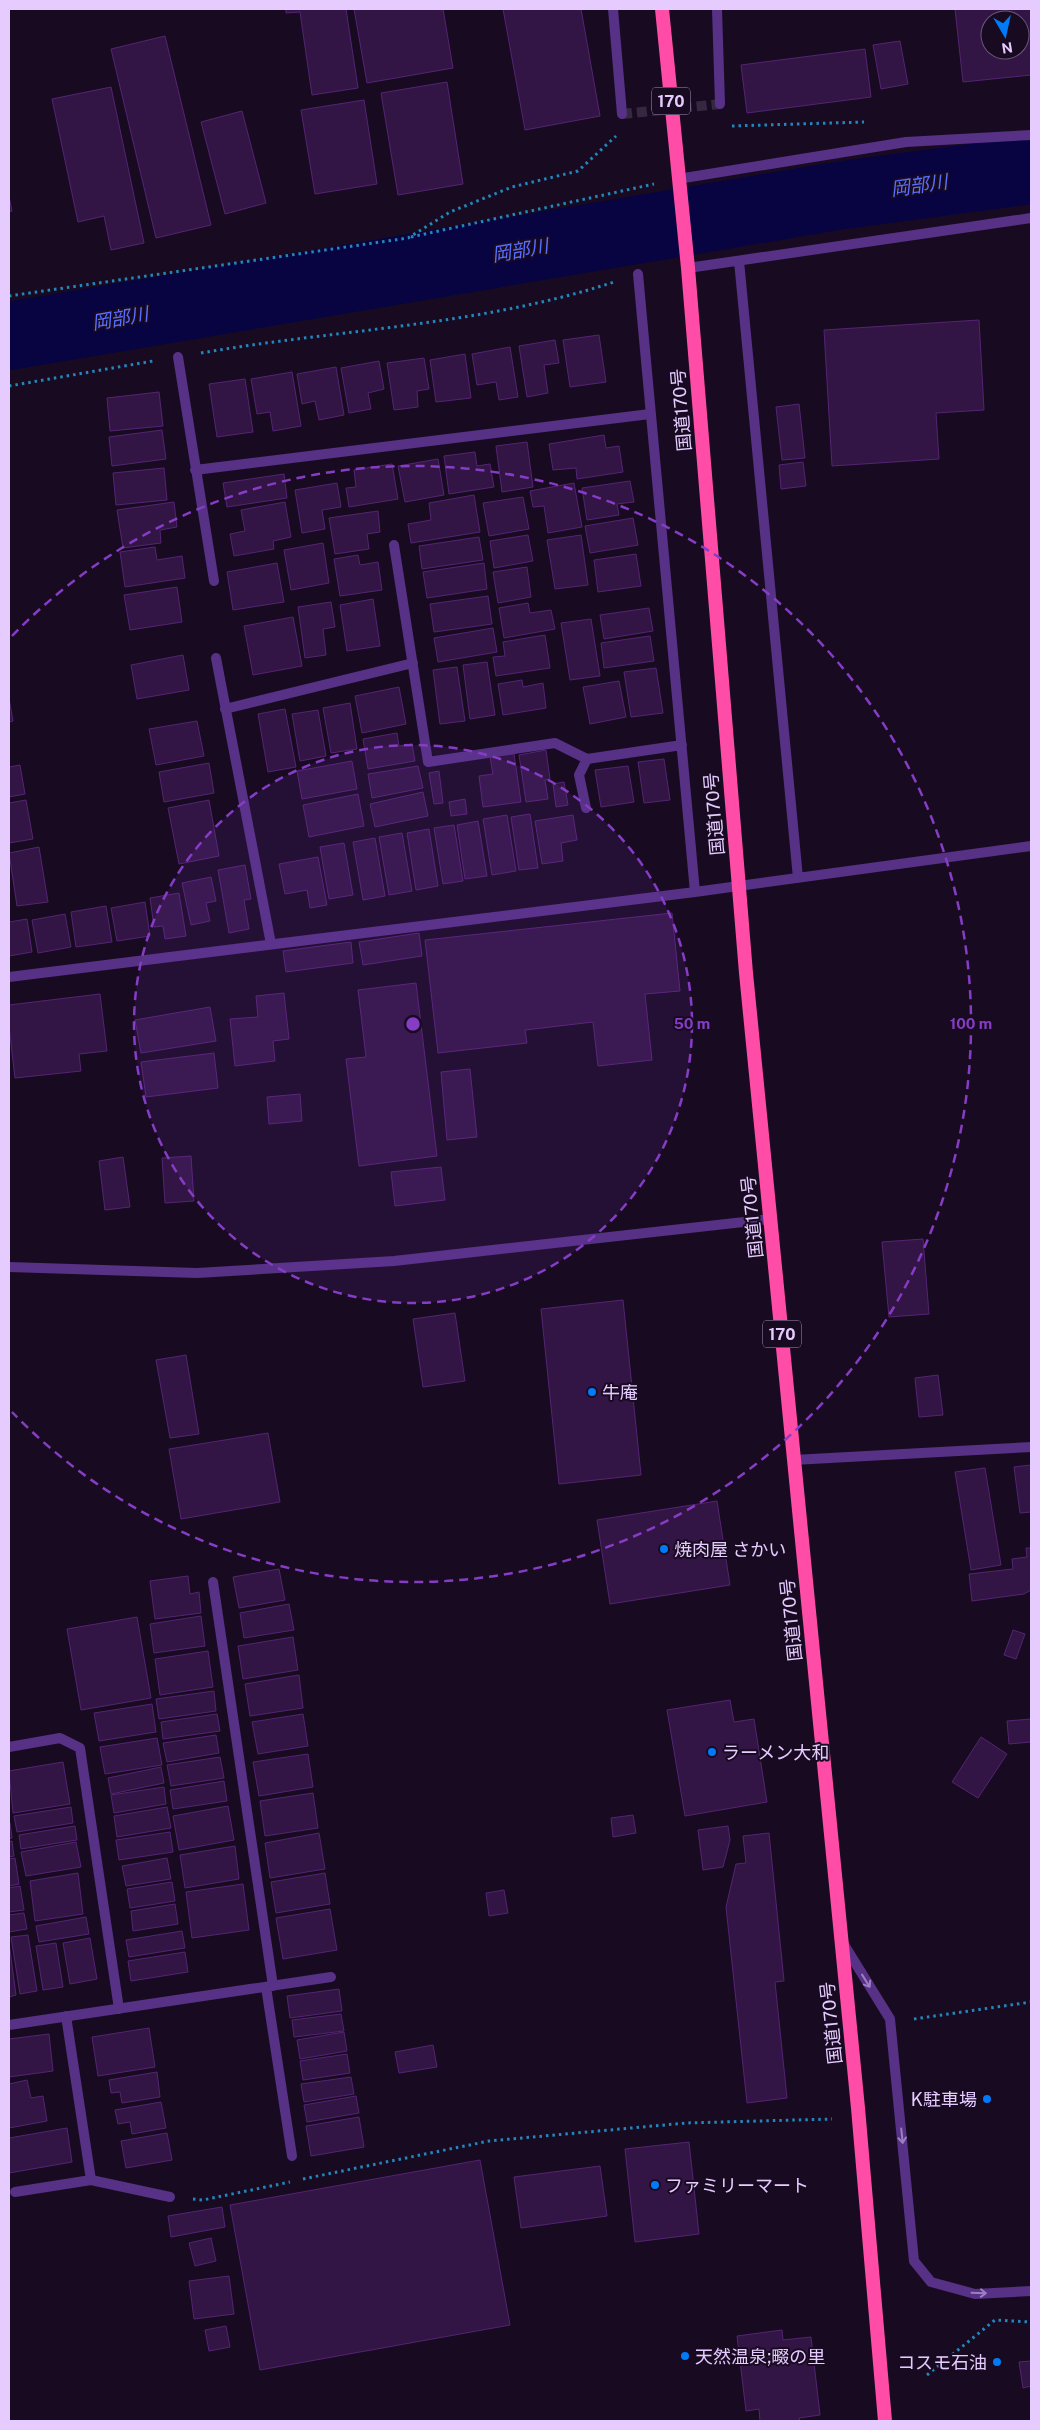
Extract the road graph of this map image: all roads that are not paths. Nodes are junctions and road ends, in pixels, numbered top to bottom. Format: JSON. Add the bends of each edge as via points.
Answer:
{"nodes":[{"id":1,"x":613,"y":9,"type":"edge"},
{"id":2,"x":662,"y":9,"type":"edge"},
{"id":3,"x":717,"y":9,"type":"edge"},
{"id":4,"x":720,"y":104,"type":"dead end"},
{"id":5,"x":622,"y":114,"type":"dead end"},
{"id":6,"x":1031,"y":135,"type":"edge"},
{"id":7,"x":679,"y":186,"type":"junction"},
{"id":8,"x":1031,"y":218,"type":"edge"},
{"id":9,"x":739,"y":260,"type":"junction"},
{"id":10,"x":688,"y":268,"type":"junction"},
{"id":11,"x":638,"y":274,"type":"road end"},
{"id":12,"x":178,"y":357,"type":"road end"},
{"id":13,"x":650,"y":414,"type":"junction"},
{"id":14,"x":195,"y":470,"type":"junction"},
{"id":15,"x":394,"y":545,"type":"dead end"},
{"id":16,"x":214,"y":581,"type":"dead end"},
{"id":17,"x":216,"y":658,"type":"dead end"},
{"id":18,"x":413,"y":663,"type":"junction"},
{"id":19,"x":225,"y":709,"type":"junction"},
{"id":20,"x":682,"y":745,"type":"junction"},
{"id":21,"x":586,"y":758,"type":"junction"},
{"id":22,"x":586,"y":808,"type":"dead end"},
{"id":23,"x":1031,"y":846,"type":"edge"},
{"id":24,"x":798,"y":878,"type":"junction"},
{"id":25,"x":739,"y":886,"type":"junction"},
{"id":26,"x":695,"y":892,"type":"junction"},
{"id":27,"x":271,"y":944,"type":"junction"},
{"id":28,"x":9,"y":977,"type":"edge"},
{"id":29,"x":771,"y":1220,"type":"junction"},
{"id":30,"x":9,"y":1267,"type":"edge"},
{"id":31,"x":1031,"y":1447,"type":"edge"},
{"id":32,"x":793,"y":1460,"type":"junction"},
{"id":33,"x":213,"y":1582,"type":"dead end"},
{"id":34,"x":9,"y":1747,"type":"edge"},
{"id":35,"x":841,"y":1939,"type":"junction"},
{"id":36,"x":331,"y":1978,"type":"dead end"},
{"id":37,"x":270,"y":1987,"type":"junction"},
{"id":38,"x":119,"y":2008,"type":"junction"},
{"id":39,"x":66,"y":2016,"type":"junction"},
{"id":40,"x":9,"y":2025,"type":"edge"},
{"id":41,"x":292,"y":2156,"type":"dead end"},
{"id":42,"x":91,"y":2180,"type":"junction"},
{"id":43,"x":15,"y":2192,"type":"dead end"},
{"id":44,"x":170,"y":2197,"type":"road end"},
{"id":45,"x":1031,"y":2291,"type":"edge"},
{"id":46,"x":885,"y":2421,"type":"edge"}],
"edges":[{"from":1,"to":5,"type":"street"},
{"from":2,"to":7,"type":"highway","name":"国道170号","number":"170"},
{"from":3,"to":4,"type":"street"},
{"from":6,"to":7,"type":"street","via":[[906,142]]},
{"from":7,"to":10,"type":"highway","name":"国道170号","number":"170"},
{"from":8,"to":9,"type":"street"},
{"from":9,"to":10,"type":"street"},
{"from":9,"to":24,"type":"street"},
{"from":10,"to":25,"type":"highway","name":"国道170号","number":"170"},
{"from":11,"to":13,"type":"street"},
{"from":12,"to":14,"type":"street"},
{"from":13,"to":14,"type":"street"},
{"from":13,"to":20,"type":"street"},
{"from":14,"to":16,"type":"street"},
{"from":15,"to":18,"type":"street"},
{"from":17,"to":19,"type":"street"},
{"from":18,"to":19,"type":"street"},
{"from":18,"to":21,"type":"street","via":[[428,762],[555,743]]},
{"from":19,"to":27,"type":"street"},
{"from":20,"to":21,"type":"street"},
{"from":20,"to":26,"type":"street"},
{"from":21,"to":22,"type":"street","via":[[579,775]]},
{"from":23,"to":24,"type":"street"},
{"from":24,"to":25,"type":"street"},
{"from":25,"to":26,"type":"street"},
{"from":25,"to":29,"type":"highway","name":"国道170号","number":"170"},
{"from":26,"to":27,"type":"street"},
{"from":27,"to":28,"type":"street"},
{"from":29,"to":30,"type":"street","via":[[385,1262],[197,1273]]},
{"from":29,"to":32,"type":"highway","name":"国道170号","number":"170"},
{"from":31,"to":32,"type":"street"},
{"from":32,"to":35,"type":"highway","name":"国道170号","number":"170"},
{"from":33,"to":37,"type":"street"},
{"from":34,"to":38,"type":"street","via":[[60,1738],[80,1748]]},
{"from":35,"to":45,"type":"street","one_way":true,"via":[[890,2019],[914,2260],[931,2282],[975,2294]]},
{"from":35,"to":46,"type":"highway","name":"国道170号","number":"170"},
{"from":36,"to":37,"type":"street"},
{"from":37,"to":38,"type":"street"},
{"from":37,"to":41,"type":"street"},
{"from":38,"to":39,"type":"street"},
{"from":39,"to":40,"type":"street"},
{"from":39,"to":42,"type":"street"},
{"from":42,"to":43,"type":"street"},
{"from":42,"to":44,"type":"street"}]}
